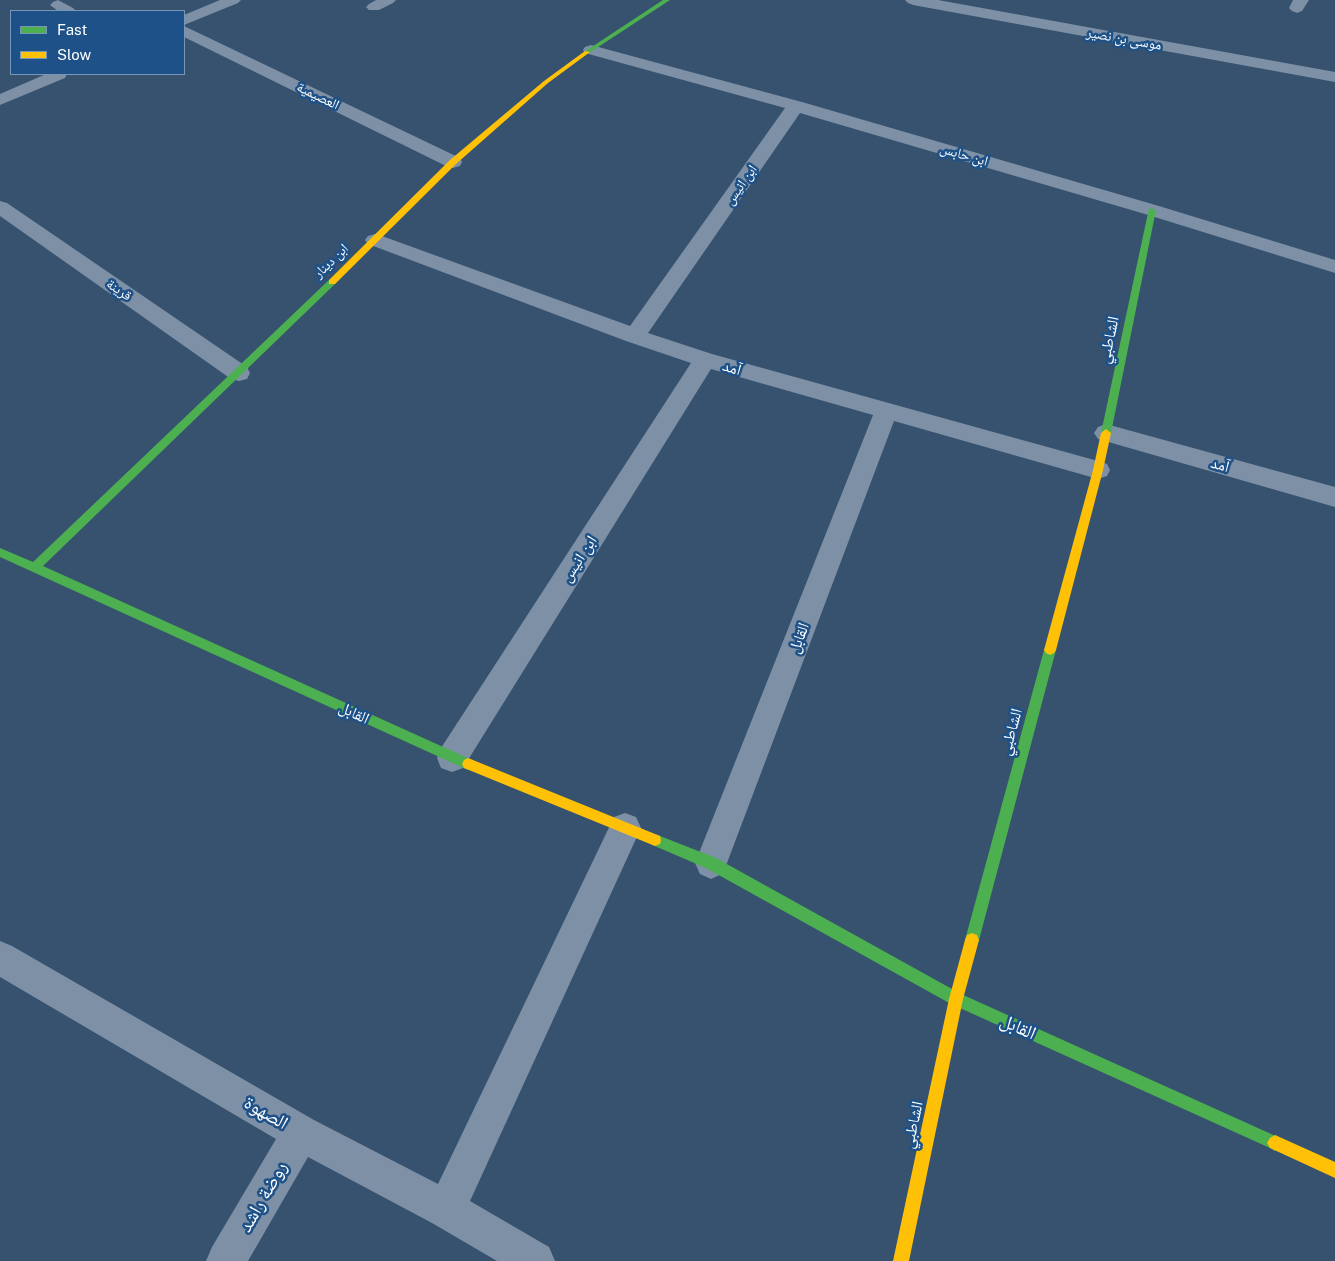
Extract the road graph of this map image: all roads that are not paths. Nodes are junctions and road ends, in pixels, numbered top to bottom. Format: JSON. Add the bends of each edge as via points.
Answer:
{"nodes":[{"id":1,"x":233,"y":0,"type":"edge"},
{"id":2,"x":388,"y":0,"type":"edge"},
{"id":3,"x":667,"y":0,"type":"edge"},
{"id":4,"x":914,"y":0,"type":"edge"},
{"id":5,"x":210,"y":3,"type":"edge"},
{"id":6,"x":374,"y":6,"type":"dead end"},
{"id":7,"x":185,"y":19,"type":"edge"},
{"id":8,"x":185,"y":31,"type":"edge"},
{"id":9,"x":590,"y":50,"type":"junction"},
{"id":10,"x":57,"y":75,"type":"edge"},
{"id":11,"x":1335,"y":77,"type":"edge"},
{"id":12,"x":0,"y":100,"type":"edge"},
{"id":13,"x":796,"y":106,"type":"junction"},
{"id":14,"x":453,"y":162,"type":"junction"},
{"id":15,"x":0,"y":208,"type":"edge"},
{"id":16,"x":1152,"y":210,"type":"junction"},
{"id":17,"x":375,"y":240,"type":"junction"},
{"id":18,"x":1335,"y":267,"type":"edge"},
{"id":19,"x":634,"y":336,"type":"junction"},
{"id":20,"x":705,"y":360,"type":"junction"},
{"id":21,"x":238,"y":373,"type":"junction"},
{"id":22,"x":886,"y":412,"type":"junction"},
{"id":23,"x":1106,"y":433,"type":"junction"},
{"id":24,"x":1098,"y":470,"type":"junction"},
{"id":25,"x":1335,"y":496,"type":"edge"},
{"id":26,"x":0,"y":552,"type":"edge"},
{"id":27,"x":35,"y":567,"type":"junction"},
{"id":28,"x":452,"y":758,"type":"junction"},
{"id":29,"x":625,"y":828,"type":"junction"},
{"id":30,"x":711,"y":863,"type":"junction"},
{"id":31,"x":0,"y":958,"type":"edge"},
{"id":32,"x":956,"y":999,"type":"junction"},
{"id":33,"x":301,"y":1133,"type":"junction"},
{"id":34,"x":1335,"y":1170,"type":"edge"},
{"id":35,"x":446,"y":1208,"type":"junction"},
{"id":36,"x":226,"y":1261,"type":"edge"},
{"id":37,"x":535,"y":1261,"type":"edge"},
{"id":38,"x":901,"y":1261,"type":"edge"}],
"edges":[{"from":1,"to":5,"type":"street"},
{"from":2,"to":6,"type":"street"},
{"from":3,"to":9,"type":"street","name":"ابن دينار"},
{"from":4,"to":11,"type":"street","name":"موسى بن نصير"},
{"from":5,"to":7,"type":"street"},
{"from":8,"to":14,"type":"street","name":"العصيمية"},
{"from":9,"to":13,"type":"street","name":"ابن حابس"},
{"from":9,"to":14,"type":"street","name":"ابن دينار","via":[[546,82]]},
{"from":10,"to":12,"type":"street"},
{"from":13,"to":16,"type":"street","name":"ابن حابس"},
{"from":13,"to":19,"type":"street","name":"ابن انيس"},
{"from":14,"to":17,"type":"street","name":"ابن دينار"},
{"from":15,"to":21,"type":"street","name":"قرينة"},
{"from":16,"to":18,"type":"street","name":"ابن حابس"},
{"from":16,"to":23,"type":"street","name":"الشاطبي"},
{"from":17,"to":19,"type":"street","name":"آمد"},
{"from":17,"to":21,"type":"street","name":"ابن دينار"},
{"from":19,"to":20,"type":"street","name":"آمد"},
{"from":20,"to":22,"type":"street","name":"آمد"},
{"from":20,"to":28,"type":"street","name":"ابن انيس"},
{"from":21,"to":27,"type":"street","name":"ابن دينار"},
{"from":22,"to":24,"type":"street","name":"آمد"},
{"from":22,"to":30,"type":"street","name":"القابل"},
{"from":23,"to":24,"type":"street","name":"الشاطبي"},
{"from":23,"to":25,"type":"street","name":"آمد"},
{"from":24,"to":32,"type":"street","name":"الشاطبي"},
{"from":26,"to":27,"type":"street","name":"القابل"},
{"from":27,"to":28,"type":"street","name":"القابل"},
{"from":28,"to":29,"type":"street","name":"القابل"},
{"from":29,"to":30,"type":"street","name":"القابل"},
{"from":29,"to":35,"type":"street"},
{"from":30,"to":32,"type":"street","name":"القابل"},
{"from":31,"to":33,"type":"street","name":"الصهوة"},
{"from":32,"to":34,"type":"street","name":"القابل"},
{"from":32,"to":38,"type":"street","name":"الشاطبي"},
{"from":33,"to":35,"type":"street","name":"الصهوة"},
{"from":33,"to":36,"type":"street","name":"روضة راشد"},
{"from":35,"to":37,"type":"street","name":"الصهوة"}]}
